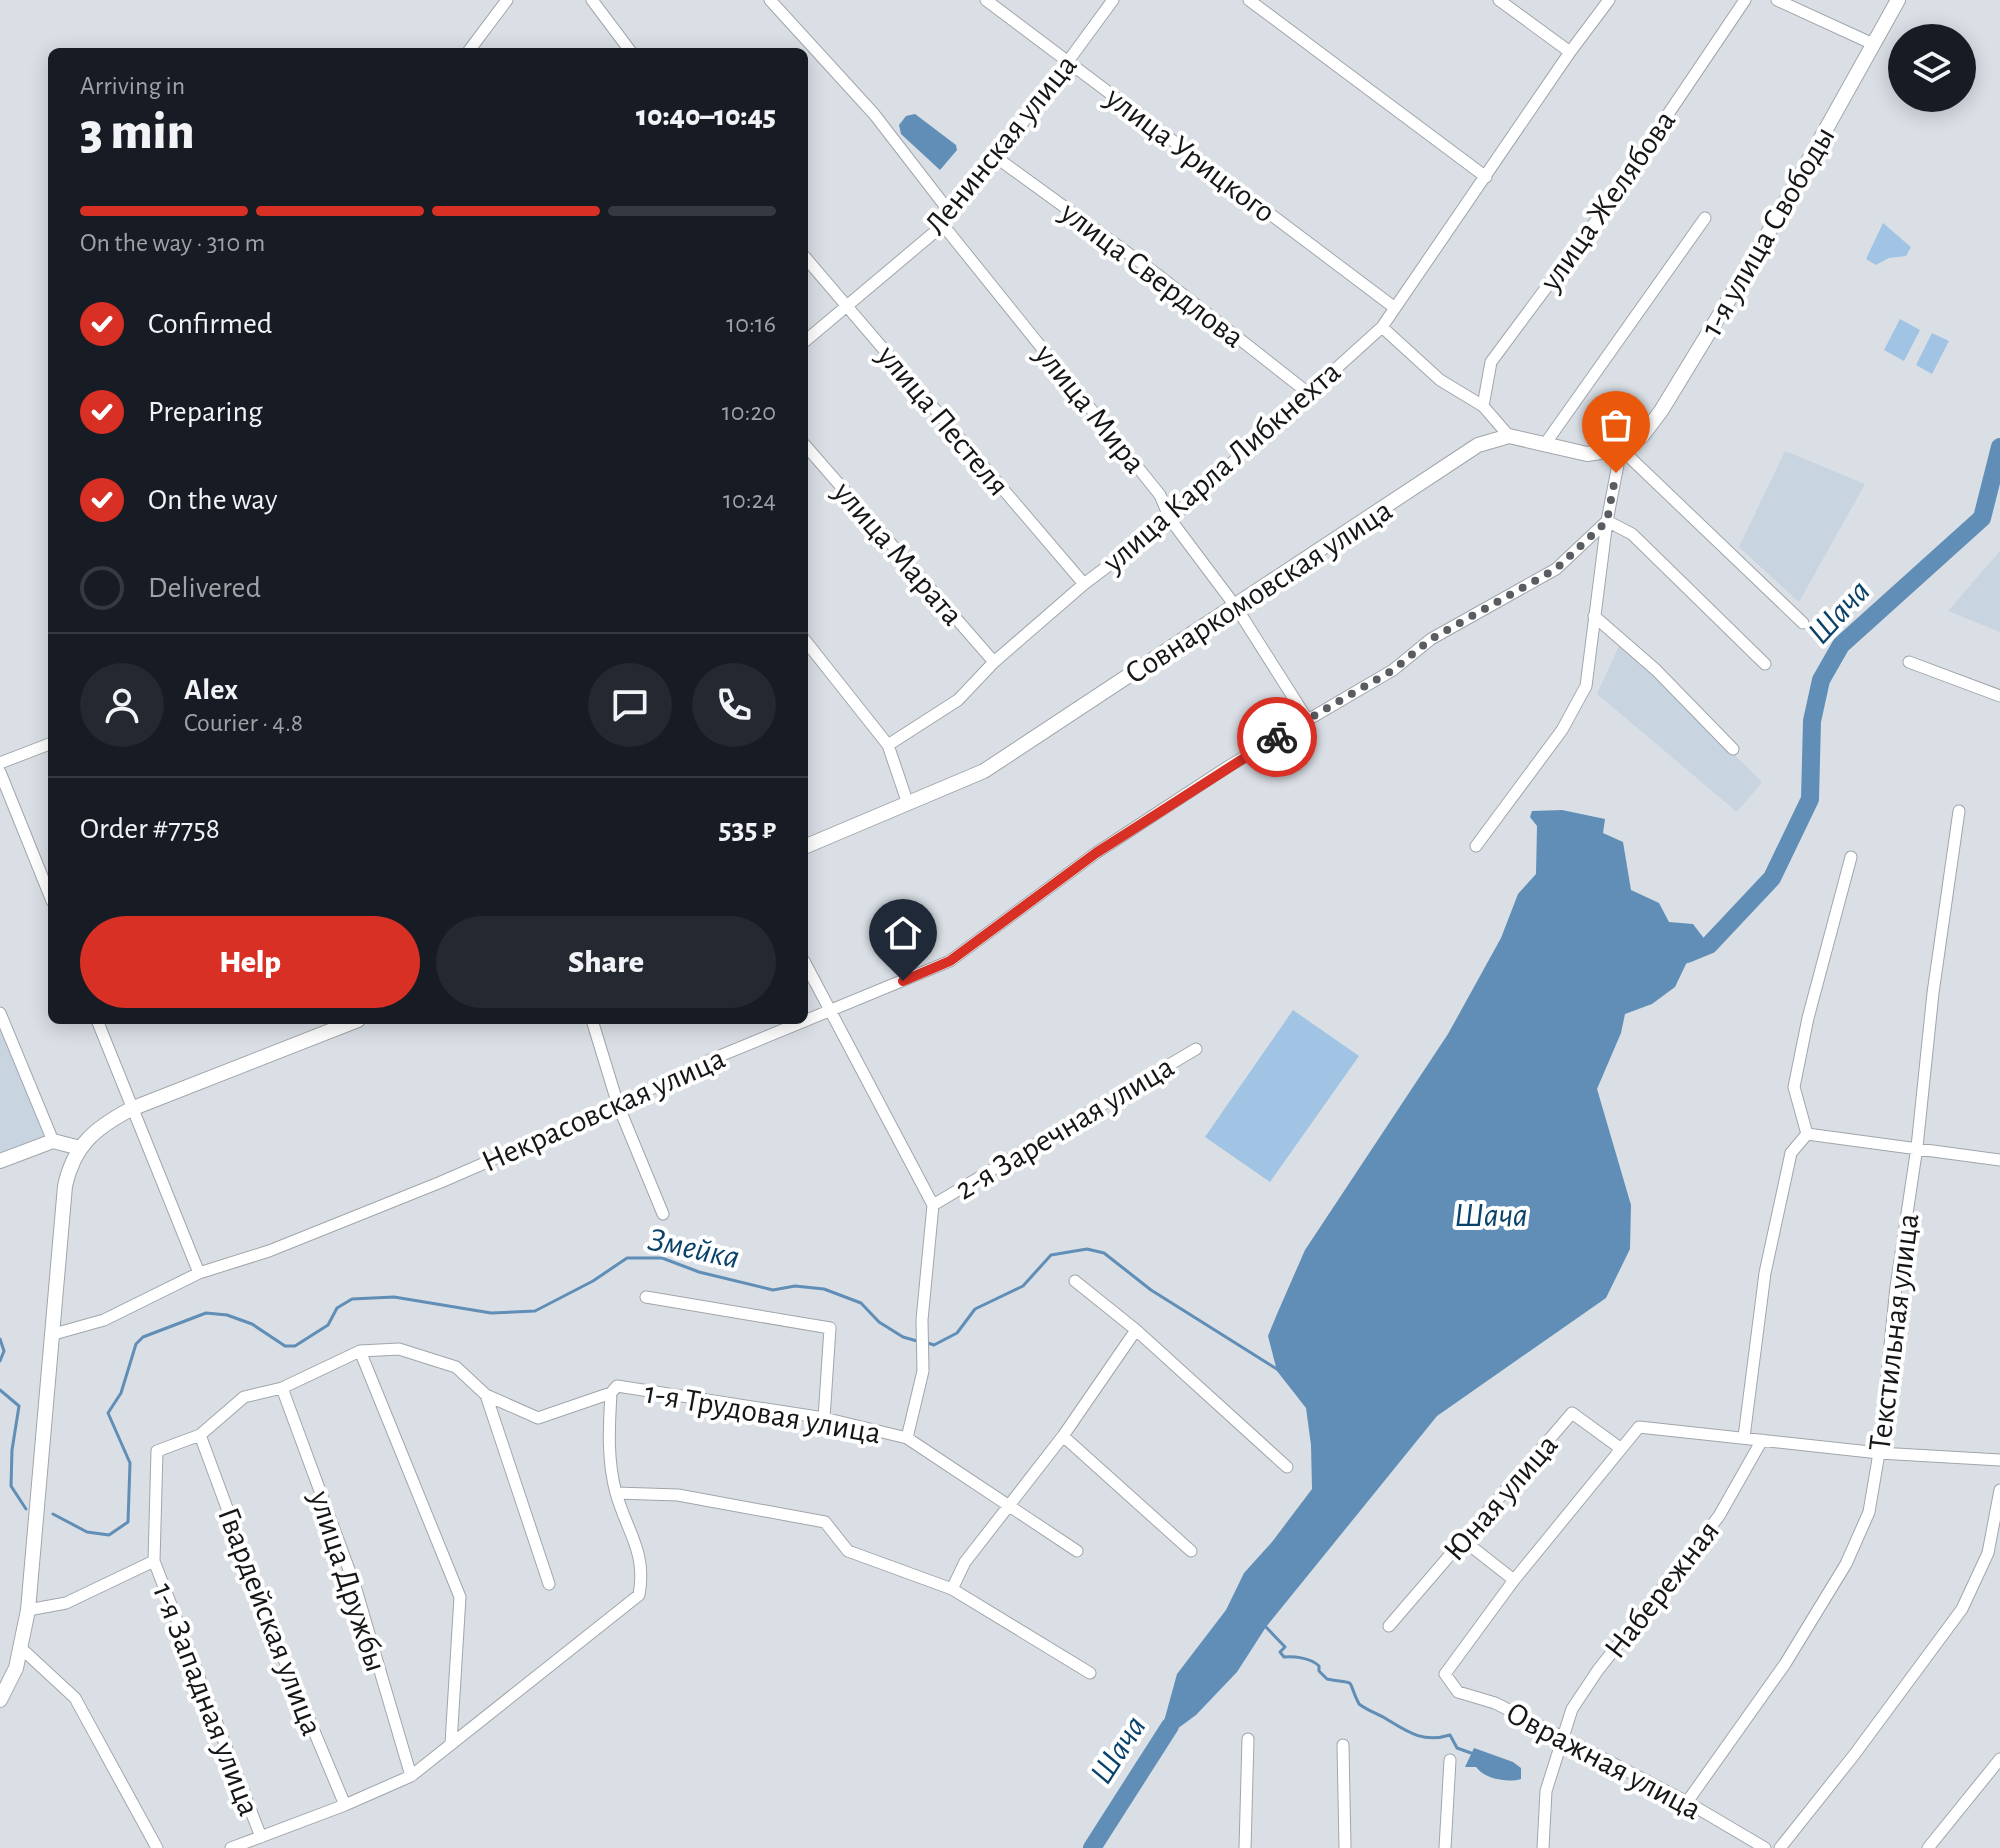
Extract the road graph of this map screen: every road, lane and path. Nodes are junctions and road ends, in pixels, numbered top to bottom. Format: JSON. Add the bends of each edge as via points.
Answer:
{"nodes":[{"id":1,"x":507,"y":0,"type":"edge"},
{"id":2,"x":592,"y":0,"type":"edge"},
{"id":3,"x":770,"y":0,"type":"edge"},
{"id":4,"x":986,"y":0,"type":"edge"},
{"id":5,"x":1113,"y":0,"type":"edge"},
{"id":6,"x":1249,"y":0,"type":"edge"},
{"id":7,"x":1499,"y":0,"type":"edge"},
{"id":8,"x":1609,"y":0,"type":"edge"},
{"id":9,"x":1745,"y":0,"type":"edge"},
{"id":10,"x":1777,"y":0,"type":"edge"},
{"id":11,"x":1898,"y":0,"type":"edge"},
{"id":12,"x":1873,"y":44,"type":"junction"},
{"id":13,"x":477,"y":48,"type":"edge"},
{"id":14,"x":628,"y":48,"type":"edge"},
{"id":15,"x":1570,"y":52,"type":"junction"},
{"id":16,"x":1068,"y":60,"type":"junction"},
{"id":17,"x":997,"y":158,"type":"junction"},
{"id":18,"x":1486,"y":177,"type":"junction"},
{"id":19,"x":952,"y":215,"type":"junction"},
{"id":20,"x":1705,"y":218,"type":"dead end"},
{"id":21,"x":943,"y":225,"type":"junction"},
{"id":22,"x":808,"y":261,"type":"edge"},
{"id":23,"x":846,"y":305,"type":"junction"},
{"id":24,"x":1395,"y":308,"type":"junction"},
{"id":25,"x":1382,"y":327,"type":"junction"},
{"id":26,"x":808,"y":338,"type":"edge"},
{"id":27,"x":1307,"y":392,"type":"junction"},
{"id":28,"x":1483,"y":406,"type":"junction"},
{"id":29,"x":1509,"y":436,"type":"junction"},
{"id":30,"x":1545,"y":444,"type":"junction"},
{"id":31,"x":808,"y":449,"type":"edge"},
{"id":32,"x":1621,"y":449,"type":"junction"},
{"id":33,"x":1170,"y":519,"type":"junction"},
{"id":34,"x":1607,"y":521,"type":"junction"},
{"id":35,"x":1084,"y":584,"type":"junction"},
{"id":36,"x":1236,"y":607,"type":"junction"},
{"id":37,"x":1594,"y":616,"type":"junction"},
{"id":38,"x":1803,"y":623,"type":"dead end"},
{"id":39,"x":808,"y":644,"type":"edge"},
{"id":40,"x":994,"y":662,"type":"junction"},
{"id":41,"x":1909,"y":662,"type":"dead end"},
{"id":42,"x":1765,"y":664,"type":"dead end"},
{"id":43,"x":2000,"y":696,"type":"edge"},
{"id":44,"x":1307,"y":719,"type":"junction"},
{"id":45,"x":48,"y":745,"type":"edge"},
{"id":46,"x":888,"y":745,"type":"junction"},
{"id":47,"x":1733,"y":749,"type":"dead end"},
{"id":48,"x":0,"y":763,"type":"edge"},
{"id":49,"x":0,"y":772,"type":"edge"},
{"id":50,"x":908,"y":804,"type":"junction"},
{"id":51,"x":1959,"y":811,"type":"dead end"},
{"id":52,"x":808,"y":845,"type":"edge"},
{"id":53,"x":1476,"y":846,"type":"dead end"},
{"id":54,"x":1851,"y":857,"type":"dead end"},
{"id":55,"x":48,"y":881,"type":"edge"},
{"id":56,"x":808,"y":968,"type":"edge"},
{"id":57,"x":831,"y":1011,"type":"junction"},
{"id":58,"x":0,"y":1013,"type":"edge"},
{"id":59,"x":808,"y":1020,"type":"edge"},
{"id":60,"x":99,"y":1024,"type":"edge"},
{"id":61,"x":348,"y":1024,"type":"edge"},
{"id":62,"x":593,"y":1024,"type":"edge"},
{"id":63,"x":799,"y":1024,"type":"edge"},
{"id":64,"x":1196,"y":1049,"type":"dead end"},
{"id":65,"x":618,"y":1105,"type":"junction"},
{"id":66,"x":131,"y":1109,"type":"junction"},
{"id":67,"x":1807,"y":1134,"type":"junction"},
{"id":68,"x":53,"y":1141,"type":"junction"},
{"id":69,"x":1917,"y":1147,"type":"junction"},
{"id":70,"x":80,"y":1148,"type":"junction"},
{"id":71,"x":2000,"y":1160,"type":"edge"},
{"id":72,"x":0,"y":1161,"type":"edge"},
{"id":73,"x":933,"y":1205,"type":"junction"},
{"id":74,"x":663,"y":1214,"type":"dead end"},
{"id":75,"x":199,"y":1273,"type":"junction"},
{"id":76,"x":1075,"y":1281,"type":"dead end"},
{"id":77,"x":646,"y":1297,"type":"dead end"},
{"id":78,"x":1136,"y":1330,"type":"junction"},
{"id":79,"x":54,"y":1334,"type":"junction"},
{"id":80,"x":360,"y":1351,"type":"junction"},
{"id":81,"x":282,"y":1388,"type":"junction"},
{"id":82,"x":611,"y":1393,"type":"junction"},
{"id":83,"x":486,"y":1395,"type":"junction"},
{"id":84,"x":824,"y":1418,"type":"junction"},
{"id":85,"x":200,"y":1435,"type":"junction"},
{"id":86,"x":1063,"y":1436,"type":"junction"},
{"id":87,"x":1744,"y":1437,"type":"junction"},
{"id":88,"x":907,"y":1438,"type":"junction"},
{"id":89,"x":1762,"y":1440,"type":"junction"},
{"id":90,"x":1620,"y":1448,"type":"junction"},
{"id":91,"x":1879,"y":1453,"type":"junction"},
{"id":92,"x":2000,"y":1460,"type":"edge"},
{"id":93,"x":1287,"y":1467,"type":"dead end"},
{"id":94,"x":2000,"y":1490,"type":"edge"},
{"id":95,"x":616,"y":1493,"type":"junction"},
{"id":96,"x":1009,"y":1505,"type":"junction"},
{"id":97,"x":1463,"y":1540,"type":"junction"},
{"id":98,"x":1077,"y":1551,"type":"dead end"},
{"id":99,"x":1191,"y":1551,"type":"dead end"},
{"id":100,"x":154,"y":1561,"type":"junction"},
{"id":101,"x":1514,"y":1580,"type":"junction"},
{"id":102,"x":549,"y":1584,"type":"dead end"},
{"id":103,"x":952,"y":1589,"type":"junction"},
{"id":104,"x":28,"y":1610,"type":"junction"},
{"id":105,"x":1389,"y":1626,"type":"dead end"},
{"id":106,"x":22,"y":1649,"type":"junction"},
{"id":107,"x":1090,"y":1673,"type":"dead end"},
{"id":108,"x":1445,"y":1674,"type":"joint"},
{"id":109,"x":0,"y":1700,"type":"edge"},
{"id":110,"x":1562,"y":1737,"type":"junction"},
{"id":111,"x":1248,"y":1739,"type":"dead end"},
{"id":112,"x":451,"y":1743,"type":"junction"},
{"id":113,"x":1343,"y":1745,"type":"dead end"},
{"id":114,"x":2000,"y":1759,"type":"edge"},
{"id":115,"x":1450,"y":1760,"type":"dead end"},
{"id":116,"x":411,"y":1776,"type":"junction"},
{"id":117,"x":1687,"y":1802,"type":"junction"},
{"id":118,"x":345,"y":1805,"type":"junction"},
{"id":119,"x":261,"y":1837,"type":"junction"},
{"id":120,"x":157,"y":1848,"type":"edge"},
{"id":121,"x":231,"y":1848,"type":"edge"},
{"id":122,"x":1245,"y":1848,"type":"edge"},
{"id":123,"x":1345,"y":1848,"type":"edge"},
{"id":124,"x":1445,"y":1848,"type":"edge"},
{"id":125,"x":1543,"y":1848,"type":"edge"},
{"id":126,"x":1765,"y":1848,"type":"edge"},
{"id":127,"x":1780,"y":1848,"type":"edge"},
{"id":128,"x":1928,"y":1848,"type":"edge"}],
"edges":[{"from":1,"to":13,"type":"street"},
{"from":2,"to":14,"type":"street"},
{"from":3,"to":19,"type":"street","via":[[874,114]]},
{"from":4,"to":16,"type":"street","name":"улица Урицкого"},
{"from":5,"to":16,"type":"street","name":"Ленинская улица"},
{"from":6,"to":18,"type":"street"},
{"from":7,"to":15,"type":"street"},
{"from":8,"to":15,"type":"street","name":"улица Карла Либкнехта"},
{"from":9,"to":28,"type":"street","name":"улица Желябова","via":[[1598,218],[1491,362]]},
{"from":10,"to":12,"type":"street"},
{"from":11,"to":12,"type":"street","name":"1-я улица Свободы"},
{"from":12,"to":32,"type":"street","name":"1-я улица Свободы","via":[[1669,399],[1642,436]]},
{"from":15,"to":18,"type":"street","name":"улица Карла Либкнехта"},
{"from":16,"to":17,"type":"street","name":"Ленинская улица"},
{"from":16,"to":24,"type":"street","name":"улица Урицкого"},
{"from":17,"to":19,"type":"street","name":"Ленинская улица"},
{"from":17,"to":27,"type":"street","name":"улица Свердлова"},
{"from":18,"to":24,"type":"street","name":"улица Карла Либкнехта"},
{"from":19,"to":21,"type":"street","name":"Ленинская улица"},
{"from":20,"to":30,"type":"street"},
{"from":21,"to":23,"type":"street","name":"Ленинская улица"},
{"from":21,"to":33,"type":"street","name":"улица Мира","via":[[1160,495]]},
{"from":22,"to":23,"type":"street","name":"улица Пестеля"},
{"from":23,"to":26,"type":"street","name":"Ленинская улица"},
{"from":23,"to":35,"type":"street","name":"улица Пестеля"},
{"from":24,"to":25,"type":"street","name":"улица Карла Либкнехта"},
{"from":25,"to":27,"type":"street","name":"улица Карла Либкнехта"},
{"from":25,"to":28,"type":"street","via":[[1440,380]]},
{"from":27,"to":33,"type":"street","name":"улица Карла Либкнехта"},
{"from":28,"to":29,"type":"street"},
{"from":29,"to":30,"type":"street"},
{"from":29,"to":36,"type":"street","name":"Совнаркомовская улица","via":[[1478,445]]},
{"from":30,"to":32,"type":"street","via":[[1587,454]]},
{"from":31,"to":40,"type":"street","name":"улица Марата"},
{"from":32,"to":34,"type":"street"},
{"from":32,"to":38,"type":"street"},
{"from":33,"to":35,"type":"street","name":"улица Карла Либкнехта"},
{"from":33,"to":36,"type":"street","name":"улица Мира"},
{"from":34,"to":37,"type":"street"},
{"from":34,"to":42,"type":"street","via":[[1632,534]]},
{"from":34,"to":44,"type":"street","name":"Некрасовская улица","via":[[1556,569],[1431,639],[1393,670]]},
{"from":35,"to":40,"type":"street","name":"улица Карла Либкнехта"},
{"from":36,"to":44,"type":"street","name":"улица Мира"},
{"from":36,"to":50,"type":"street","name":"Совнаркомовская улица","via":[[984,771]]},
{"from":37,"to":47,"type":"street"},
{"from":37,"to":53,"type":"street","via":[[1586,686],[1562,730]]},
{"from":39,"to":46,"type":"street"},
{"from":40,"to":46,"type":"street","name":"улица Карла Либкнехта","via":[[958,700]]},
{"from":41,"to":43,"type":"street"},
{"from":44,"to":57,"type":"street","name":"Некрасовская улица","via":[[1096,853],[950,961]]},
{"from":45,"to":48,"type":"street"},
{"from":46,"to":50,"type":"street"},
{"from":49,"to":55,"type":"street"},
{"from":50,"to":52,"type":"street"},
{"from":51,"to":69,"type":"street","name":"Текстильная улица"},
{"from":54,"to":67,"type":"street","via":[[1794,1087]]},
{"from":56,"to":57,"type":"street"},
{"from":57,"to":59,"type":"street","name":"Некрасовская улица"},
{"from":57,"to":73,"type":"street"},
{"from":58,"to":68,"type":"street"},
{"from":60,"to":66,"type":"street"},
{"from":61,"to":66,"type":"street"},
{"from":62,"to":65,"type":"street"},
{"from":63,"to":65,"type":"street","name":"Некрасовская улица"},
{"from":64,"to":73,"type":"street","name":"2-я Заречная улица"},
{"from":65,"to":74,"type":"street"},
{"from":65,"to":75,"type":"street","name":"Некрасовская улица","via":[[295,1241]]},
{"from":66,"to":70,"type":"street","via":[[100,1126]]},
{"from":66,"to":75,"type":"street"},
{"from":67,"to":69,"type":"street"},
{"from":67,"to":87,"type":"street","via":[[1791,1153],[1765,1273]]},
{"from":68,"to":70,"type":"street"},
{"from":68,"to":72,"type":"street"},
{"from":69,"to":71,"type":"street"},
{"from":69,"to":91,"type":"street","name":"Текстильная улица"},
{"from":70,"to":79,"type":"street","via":[[65,1186]]},
{"from":73,"to":88,"type":"street","via":[[922,1320],[924,1364]]},
{"from":75,"to":79,"type":"street","name":"Некрасовская улица","via":[[104,1320]]},
{"from":76,"to":78,"type":"street"},
{"from":77,"to":84,"type":"street","via":[[830,1328]]},
{"from":78,"to":86,"type":"street"},
{"from":78,"to":93,"type":"street"},
{"from":79,"to":104,"type":"street"},
{"from":80,"to":81,"type":"street"},
{"from":80,"to":83,"type":"street","via":[[399,1349],[456,1367]]},
{"from":80,"to":112,"type":"street","via":[[460,1597]]},
{"from":81,"to":85,"type":"street","via":[[244,1397]]},
{"from":81,"to":116,"type":"street","name":"улица Дружбы","via":[[355,1586]]},
{"from":82,"to":83,"type":"street","via":[[538,1418]]},
{"from":82,"to":84,"type":"street","name":"1-я Трудовая улица","via":[[617,1386]]},
{"from":82,"to":95,"type":"street","via":[[609,1443]]},
{"from":83,"to":102,"type":"street"},
{"from":84,"to":88,"type":"street","name":"1-я Трудовая улица"},
{"from":85,"to":100,"type":"street","via":[[157,1451]]},
{"from":85,"to":118,"type":"street","name":"Гвардейская улица","via":[[275,1638]]},
{"from":86,"to":96,"type":"street"},
{"from":86,"to":99,"type":"street"},
{"from":87,"to":89,"type":"street"},
{"from":87,"to":90,"type":"street","name":"Юная улица","via":[[1639,1427]]},
{"from":88,"to":96,"type":"street","name":"1-я Трудовая улица"},
{"from":89,"to":91,"type":"street"},
{"from":89,"to":110,"type":"street","name":"Набережная","via":[[1719,1516],[1598,1670],[1572,1709]]},
{"from":90,"to":97,"type":"street","name":"Юная улица","via":[[1572,1413]]},
{"from":90,"to":101,"type":"street","name":"Юная улица"},
{"from":91,"to":92,"type":"street"},
{"from":91,"to":117,"type":"street","name":"Текстильная улица","via":[[1869,1512],[1846,1564],[1785,1664]]},
{"from":94,"to":127,"type":"street","via":[[1988,1553],[1962,1609]]},
{"from":95,"to":103,"type":"street","via":[[678,1495],[825,1522],[848,1551]]},
{"from":95,"to":112,"type":"street","via":[[639,1552],[639,1595]]},
{"from":96,"to":98,"type":"street","name":"1-я Трудовая улица"},
{"from":96,"to":103,"type":"street","via":[[965,1562]]},
{"from":97,"to":101,"type":"street"},
{"from":97,"to":105,"type":"street","name":"Юная улица"},
{"from":100,"to":104,"type":"street","via":[[66,1603]]},
{"from":100,"to":119,"type":"street","name":"1-я Западная улица"},
{"from":101,"to":108,"type":"street","name":"Юная улица"},
{"from":103,"to":107,"type":"street"},
{"from":104,"to":106,"type":"street"},
{"from":106,"to":109,"type":"street"},
{"from":106,"to":120,"type":"street","via":[[75,1698]]},
{"from":108,"to":110,"type":"street","name":"Овражная улица","via":[[1458,1692],[1495,1703]]},
{"from":110,"to":117,"type":"street","name":"Овражная улица"},
{"from":110,"to":125,"type":"street","name":"Набережная","via":[[1546,1791]]},
{"from":111,"to":122,"type":"street"},
{"from":112,"to":116,"type":"street"},
{"from":113,"to":123,"type":"street"},
{"from":114,"to":128,"type":"street"},
{"from":115,"to":124,"type":"street"},
{"from":116,"to":118,"type":"street"},
{"from":117,"to":126,"type":"street","name":"Овражная улица"},
{"from":118,"to":119,"type":"street"},
{"from":119,"to":121,"type":"street"}]}
